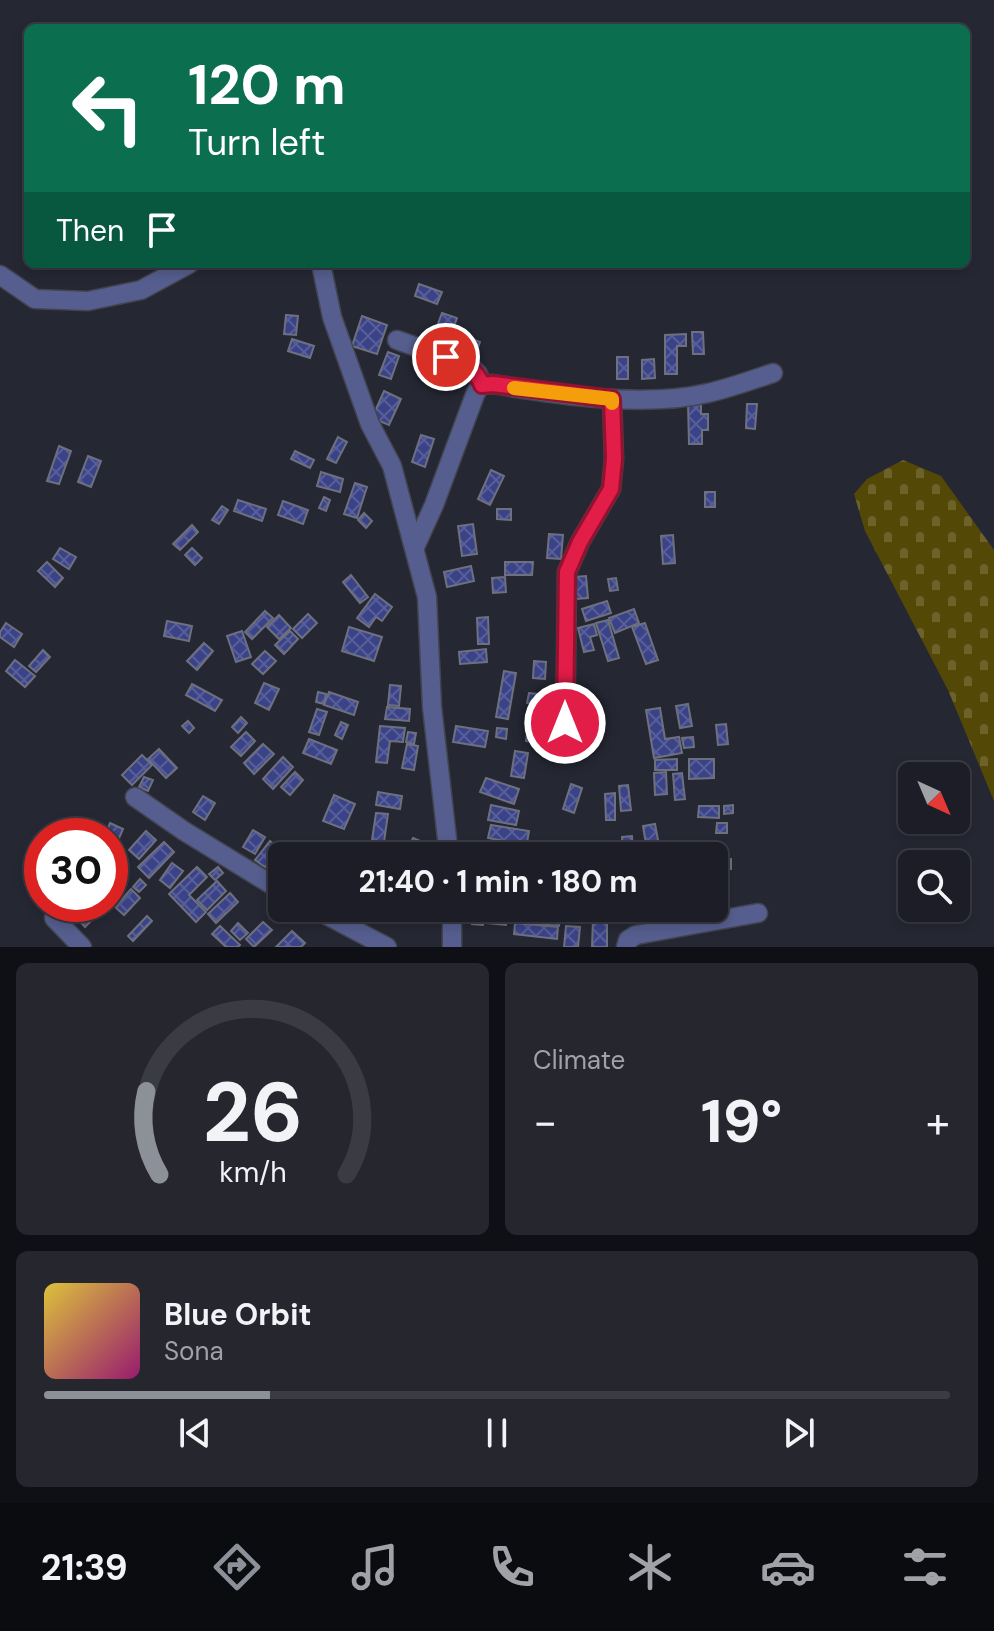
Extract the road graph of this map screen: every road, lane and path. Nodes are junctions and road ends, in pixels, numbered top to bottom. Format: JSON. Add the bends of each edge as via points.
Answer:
{"nodes":[{"id":1,"x":182,"y":268,"type":"edge"},
{"id":2,"x":322,"y":268,"type":"edge"},
{"id":3,"x":0,"y":275,"type":"edge"},
{"id":4,"x":397,"y":340,"type":"dead end"},
{"id":5,"x":773,"y":373,"type":"dead end"},
{"id":6,"x":482,"y":385,"type":"junction"},
{"id":7,"x":612,"y":399,"type":"junction"},
{"id":8,"x":415,"y":547,"type":"junction"},
{"id":9,"x":565,"y":749,"type":"dead end"},
{"id":10,"x":135,"y":797,"type":"dead end"},
{"id":11,"x":447,"y":842,"type":"edge"},
{"id":12,"x":268,"y":882,"type":"edge"},
{"id":13,"x":758,"y":913,"type":"dead end"},
{"id":14,"x":58,"y":922,"type":"edge"},
{"id":15,"x":340,"y":922,"type":"edge"},
{"id":16,"x":452,"y":922,"type":"edge"},
{"id":17,"x":82,"y":947,"type":"edge"},
{"id":18,"x":387,"y":947,"type":"edge"},
{"id":19,"x":452,"y":947,"type":"edge"},
{"id":20,"x":626,"y":947,"type":"edge"}],
"edges":[{"from":1,"to":3,"type":"street","via":[[141,290],[88,301],[35,299]]},
{"from":2,"to":8,"type":"street","via":[[332,317],[370,424],[392,466]]},
{"from":4,"to":6,"type":"street","via":[[470,366]]},
{"from":5,"to":7,"type":"street","via":[[707,394]]},
{"from":6,"to":7,"type":"street"},
{"from":6,"to":8,"type":"street"},
{"from":7,"to":9,"type":"street","via":[[611,489],[567,572]]},
{"from":8,"to":11,"type":"street","via":[[427,597],[432,707]]},
{"from":10,"to":12,"type":"street"},
{"from":13,"to":20,"type":"street","via":[[636,935]]},
{"from":14,"to":17,"type":"street"},
{"from":15,"to":18,"type":"street"},
{"from":16,"to":19,"type":"street"}]}
